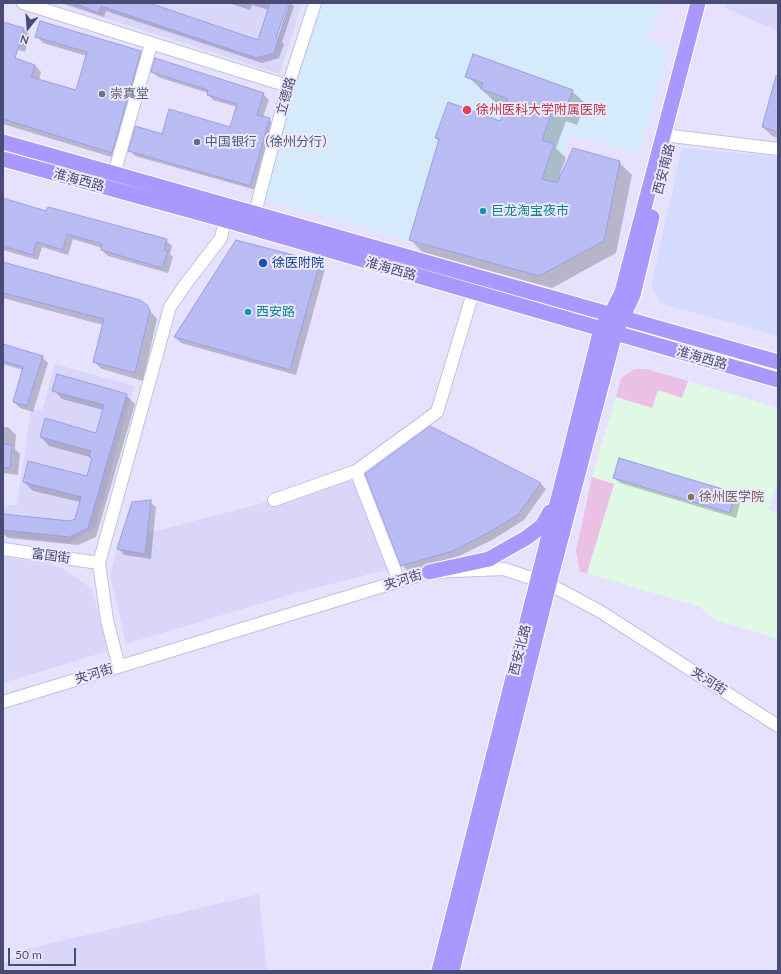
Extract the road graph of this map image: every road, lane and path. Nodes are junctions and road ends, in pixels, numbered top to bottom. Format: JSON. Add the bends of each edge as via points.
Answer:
{"nodes":[{"id":1,"x":23,"y":3,"type":"edge"},
{"id":2,"x":315,"y":3,"type":"edge"},
{"id":3,"x":698,"y":3,"type":"edge"},
{"id":4,"x":707,"y":3,"type":"edge"},
{"id":5,"x":151,"y":44,"type":"junction"},
{"id":6,"x":288,"y":86,"type":"junction"},
{"id":7,"x":672,"y":136,"type":"junction"},
{"id":8,"x":3,"y":142,"type":"edge"},
{"id":9,"x":778,"y":149,"type":"edge"},
{"id":10,"x":3,"y":159,"type":"edge"},
{"id":11,"x":114,"y":174,"type":"junction"},
{"id":12,"x":255,"y":213,"type":"junction"},
{"id":13,"x":225,"y":220,"type":"junction"},
{"id":14,"x":473,"y":293,"type":"junction"},
{"id":15,"x":618,"y":316,"type":"junction"},
{"id":16,"x":608,"y":331,"type":"junction"},
{"id":17,"x":778,"y":362,"type":"edge"},
{"id":18,"x":778,"y":380,"type":"edge"},
{"id":19,"x":356,"y":471,"type":"junction"},
{"id":20,"x":558,"y":499,"type":"junction"},
{"id":21,"x":274,"y":500,"type":"dead end"},
{"id":22,"x":3,"y":549,"type":"edge"},
{"id":23,"x":100,"y":564,"type":"junction"},
{"id":24,"x":429,"y":572,"type":"junction"},
{"id":25,"x":399,"y":581,"type":"junction"},
{"id":26,"x":543,"y":582,"type":"junction"},
{"id":27,"x":119,"y":667,"type":"junction"},
{"id":28,"x":3,"y":702,"type":"edge"},
{"id":29,"x":778,"y":726,"type":"edge"},
{"id":30,"x":439,"y":971,"type":"edge"},
{"id":31,"x":452,"y":971,"type":"edge"}],
"edges":[{"from":1,"to":5,"type":"street"},
{"from":2,"to":6,"type":"street","name":"立德路"},
{"from":3,"to":15,"type":"main road","name":"西安南路","via":[[622,292]]},
{"from":4,"to":7,"type":"main road","name":"西安南路"},
{"from":5,"to":6,"type":"street"},
{"from":5,"to":11,"type":"street"},
{"from":6,"to":12,"type":"street","name":"立德路"},
{"from":7,"to":9,"type":"street"},
{"from":7,"to":15,"type":"main road","name":"西安南路","via":[[633,295]]},
{"from":8,"to":11,"type":"main road","name":"淮海西路"},
{"from":10,"to":13,"type":"main road","name":"淮海西路"},
{"from":11,"to":12,"type":"main road","name":"淮海西路"},
{"from":12,"to":15,"type":"main road","name":"淮海西路"},
{"from":13,"to":14,"type":"main road","name":"淮海西路"},
{"from":13,"to":23,"type":"street","via":[[221,238],[170,307]]},
{"from":14,"to":16,"type":"main road","name":"淮海西路"},
{"from":14,"to":19,"type":"street","via":[[437,412]]},
{"from":15,"to":16,"type":"main road","name":"西安南路"},
{"from":15,"to":17,"type":"main road","name":"淮海西路"},
{"from":16,"to":18,"type":"main road","name":"淮海西路"},
{"from":16,"to":20,"type":"main road","name":"西安北路"},
{"from":16,"to":26,"type":"main road","name":"西安北路"},
{"from":19,"to":21,"type":"street"},
{"from":19,"to":25,"type":"street"},
{"from":20,"to":24,"type":"main road","via":[[542,526],[489,559]]},
{"from":20,"to":26,"type":"main road","name":"西安北路"},
{"from":22,"to":23,"type":"street","name":"富国街"},
{"from":23,"to":27,"type":"street","via":[[107,620]]},
{"from":24,"to":25,"type":"street","name":"夹河街"},
{"from":24,"to":26,"type":"street","name":"夹河街","via":[[504,569]]},
{"from":25,"to":27,"type":"street","name":"夹河街"},
{"from":26,"to":29,"type":"street","name":"夹河街","via":[[601,612]]},
{"from":26,"to":30,"type":"main road","name":"西安北路"},
{"from":26,"to":31,"type":"main road","name":"西安北路"},
{"from":27,"to":28,"type":"street","name":"夹河街"}]}
